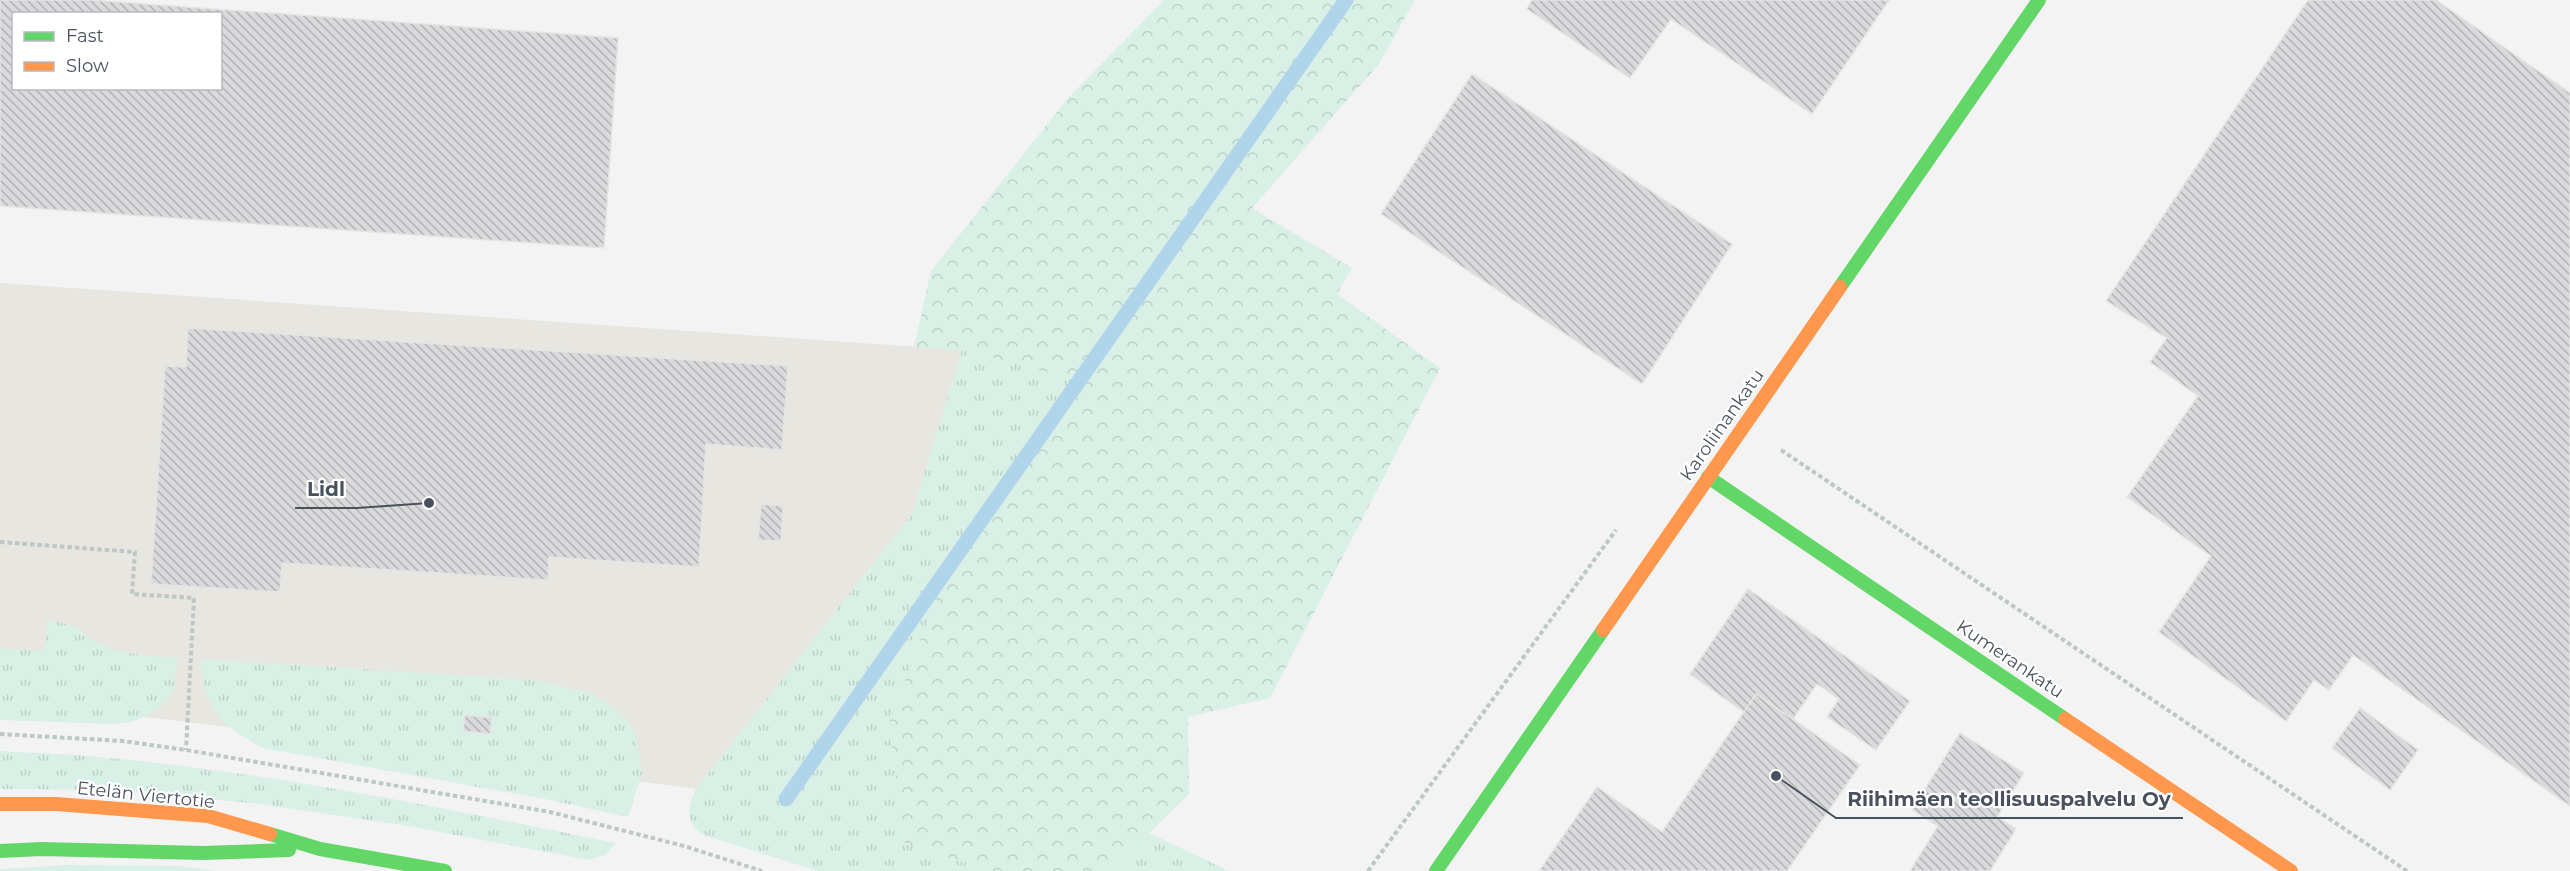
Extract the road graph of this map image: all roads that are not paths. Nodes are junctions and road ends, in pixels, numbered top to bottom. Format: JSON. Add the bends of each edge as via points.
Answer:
{"nodes":[{"id":1,"x":2039,"y":0,"type":"edge"},
{"id":2,"x":1708,"y":477,"type":"junction"},
{"id":3,"x":0,"y":804,"type":"edge"},
{"id":4,"x":320,"y":849,"type":"junction"},
{"id":5,"x":0,"y":851,"type":"edge"},
{"id":6,"x":446,"y":871,"type":"edge"},
{"id":7,"x":1436,"y":871,"type":"edge"},
{"id":8,"x":2291,"y":871,"type":"edge"}],
"edges":[{"from":1,"to":2,"type":"street","name":"Karoliinankatu"},
{"from":2,"to":7,"type":"street","name":"Karoliinankatu"},
{"from":2,"to":8,"type":"street","name":"Kumerankatu"},
{"from":3,"to":4,"type":"street","name":"Etelän Viertotie","via":[[56,804],[208,816]]},
{"from":4,"to":5,"type":"street","name":"Etelän Viertotie","via":[[202,853]]},
{"from":4,"to":6,"type":"street","name":"Etelän Viertotie"}]}
